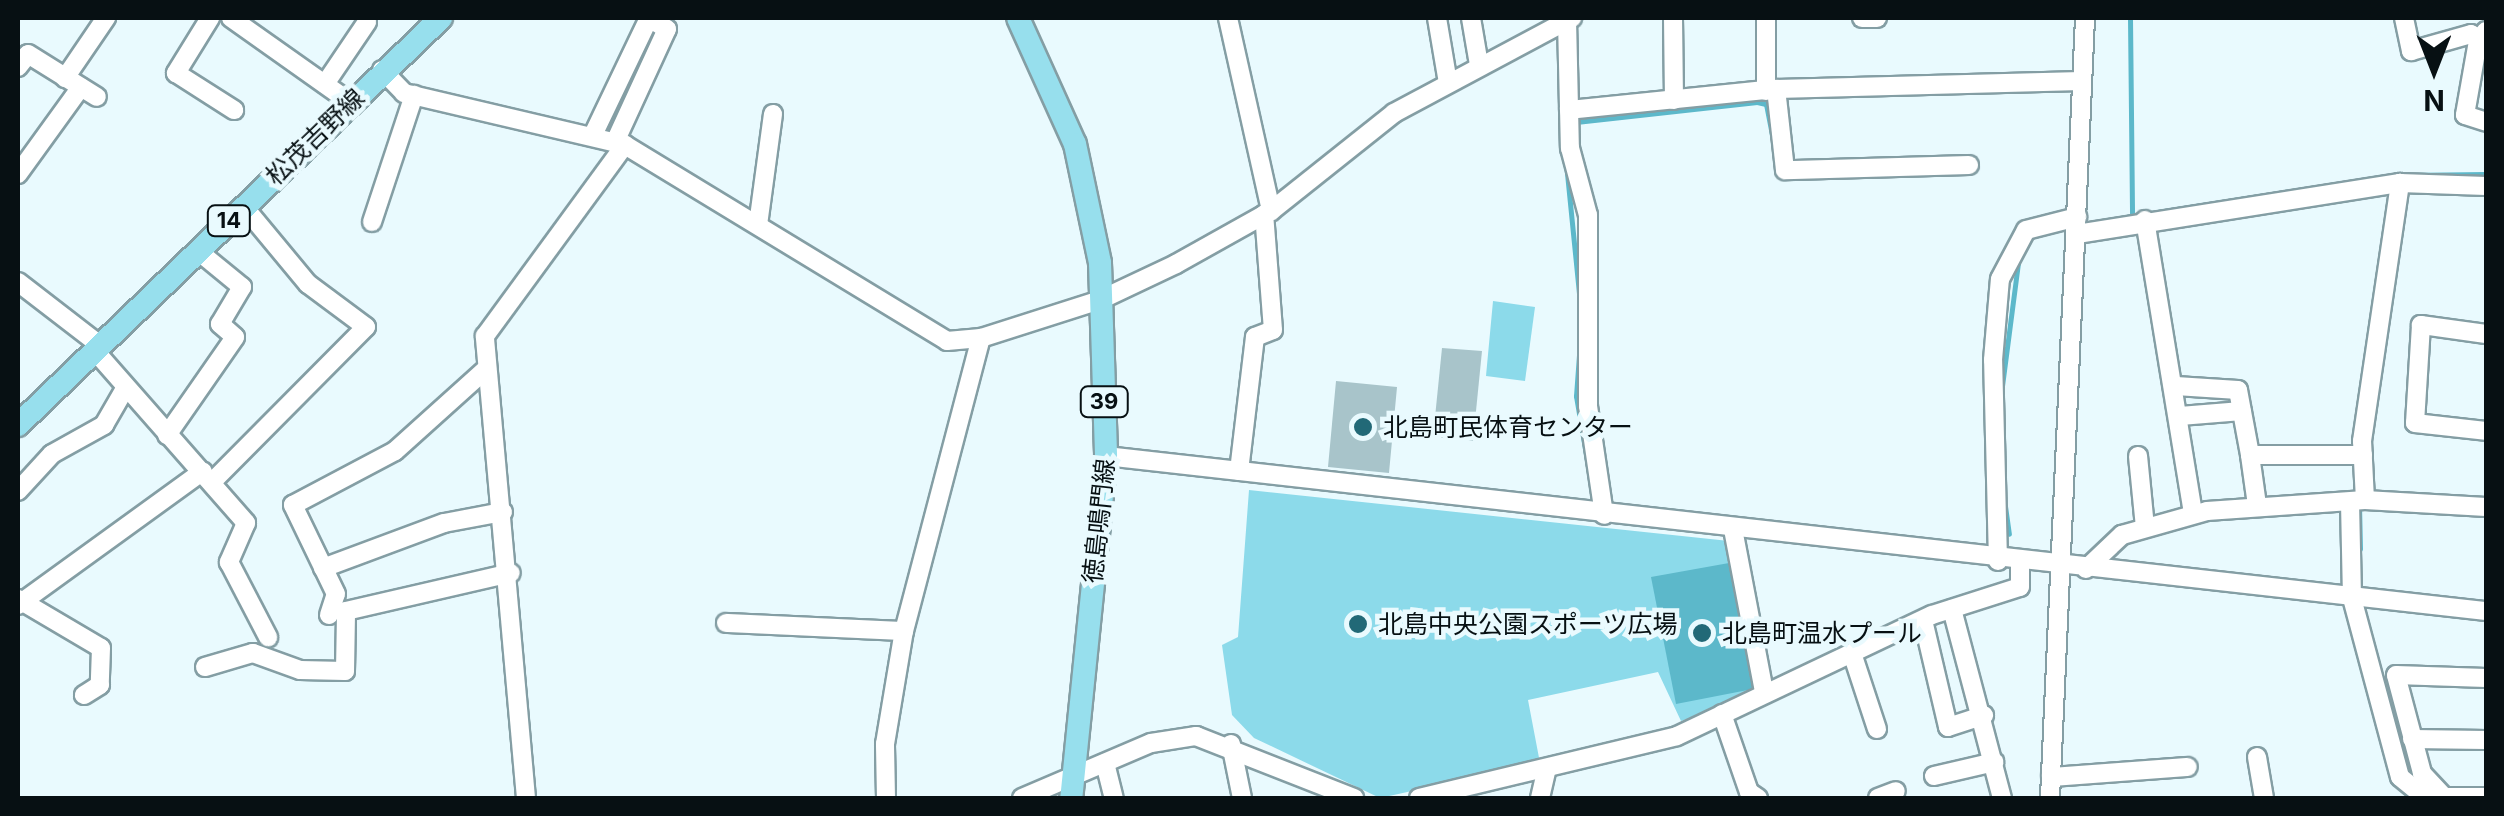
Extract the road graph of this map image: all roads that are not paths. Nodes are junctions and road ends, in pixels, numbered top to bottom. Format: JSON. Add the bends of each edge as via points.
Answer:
{"nodes":[{"id":1,"x":106,"y":18,"type":"edge"},
{"id":2,"x":210,"y":18,"type":"edge"},
{"id":3,"x":230,"y":18,"type":"edge"},
{"id":4,"x":649,"y":18,"type":"edge"},
{"id":5,"x":1018,"y":18,"type":"edge"},
{"id":6,"x":1228,"y":18,"type":"edge"},
{"id":7,"x":1437,"y":18,"type":"edge"},
{"id":8,"x":1472,"y":18,"type":"edge"},
{"id":9,"x":1673,"y":18,"type":"edge"},
{"id":10,"x":1766,"y":18,"type":"edge"},
{"id":11,"x":1862,"y":18,"type":"edge"},
{"id":12,"x":1877,"y":18,"type":"edge"},
{"id":13,"x":2085,"y":18,"type":"edge"},
{"id":14,"x":2404,"y":18,"type":"edge"},
{"id":15,"x":1570,"y":19,"type":"edge"},
{"id":16,"x":368,"y":22,"type":"dead end"},
{"id":17,"x":430,"y":23,"type":"edge"},
{"id":18,"x":2484,"y":38,"type":"edge"},
{"id":19,"x":1479,"y":65,"type":"junction"},
{"id":20,"x":18,"y":68,"type":"edge"},
{"id":21,"x":382,"y":70,"type":"junction"},
{"id":22,"x":2082,"y":82,"type":"junction"},
{"id":23,"x":1448,"y":83,"type":"junction"},
{"id":24,"x":325,"y":84,"type":"junction"},
{"id":25,"x":81,"y":88,"type":"junction"},
{"id":26,"x":1771,"y":90,"type":"junction"},
{"id":27,"x":414,"y":95,"type":"junction"},
{"id":28,"x":1674,"y":100,"type":"junction"},
{"id":29,"x":351,"y":102,"type":"junction"},
{"id":30,"x":234,"y":110,"type":"dead end"},
{"id":31,"x":1569,"y":110,"type":"junction"},
{"id":32,"x":773,"y":114,"type":"dead end"},
{"id":33,"x":2486,"y":122,"type":"edge"},
{"id":34,"x":593,"y":135,"type":"junction"},
{"id":35,"x":620,"y":144,"type":"junction"},
{"id":36,"x":1969,"y":166,"type":"dead end"},
{"id":37,"x":18,"y":174,"type":"edge"},
{"id":38,"x":2400,"y":183,"type":"junction"},
{"id":39,"x":2486,"y":186,"type":"edge"},
{"id":40,"x":244,"y":206,"type":"junction"},
{"id":41,"x":1268,"y":212,"type":"junction"},
{"id":42,"x":2145,"y":220,"type":"junction"},
{"id":43,"x":372,"y":222,"type":"dead end"},
{"id":44,"x":758,"y":225,"type":"junction"},
{"id":45,"x":2077,"y":225,"type":"junction"},
{"id":46,"x":198,"y":251,"type":"junction"},
{"id":47,"x":18,"y":282,"type":"edge"},
{"id":48,"x":1100,"y":300,"type":"junction"},
{"id":49,"x":2486,"y":334,"type":"edge"},
{"id":50,"x":981,"y":338,"type":"junction"},
{"id":51,"x":98,"y":348,"type":"junction"},
{"id":52,"x":484,"y":371,"type":"junction"},
{"id":53,"x":2176,"y":386,"type":"junction"},
{"id":54,"x":124,"y":391,"type":"junction"},
{"id":55,"x":2242,"y":411,"type":"junction"},
{"id":56,"x":2180,"y":416,"type":"junction"},
{"id":57,"x":18,"y":425,"type":"edge"},
{"id":58,"x":2486,"y":430,"type":"edge"},
{"id":59,"x":167,"y":435,"type":"junction"},
{"id":60,"x":2250,"y":455,"type":"junction"},
{"id":61,"x":2356,"y":455,"type":"junction"},
{"id":62,"x":1106,"y":456,"type":"junction"},
{"id":63,"x":2138,"y":456,"type":"dead end"},
{"id":64,"x":1239,"y":471,"type":"junction"},
{"id":65,"x":208,"y":476,"type":"junction"},
{"id":66,"x":18,"y":491,"type":"edge"},
{"id":67,"x":2358,"y":501,"type":"junction"},
{"id":68,"x":2257,"y":505,"type":"junction"},
{"id":69,"x":2486,"y":506,"type":"edge"},
{"id":70,"x":503,"y":512,"type":"junction"},
{"id":71,"x":1604,"y":514,"type":"junction"},
{"id":72,"x":2193,"y":514,"type":"junction"},
{"id":73,"x":2145,"y":527,"type":"junction"},
{"id":74,"x":1733,"y":529,"type":"junction"},
{"id":75,"x":1998,"y":561,"type":"junction"},
{"id":76,"x":2020,"y":564,"type":"junction"},
{"id":77,"x":323,"y":568,"type":"junction"},
{"id":78,"x":2060,"y":568,"type":"junction"},
{"id":79,"x":2086,"y":569,"type":"junction"},
{"id":80,"x":512,"y":573,"type":"junction"},
{"id":81,"x":2352,"y":598,"type":"junction"},
{"id":82,"x":18,"y":602,"type":"edge"},
{"id":83,"x":1952,"y":609,"type":"junction"},
{"id":84,"x":2486,"y":611,"type":"edge"},
{"id":85,"x":328,"y":615,"type":"dead end"},
{"id":86,"x":1923,"y":620,"type":"junction"},
{"id":87,"x":726,"y":623,"type":"dead end"},
{"id":88,"x":904,"y":632,"type":"junction"},
{"id":89,"x":268,"y":636,"type":"dead end"},
{"id":90,"x":1852,"y":652,"type":"junction"},
{"id":91,"x":205,"y":666,"type":"dead end"},
{"id":92,"x":2486,"y":678,"type":"edge"},
{"id":93,"x":1764,"y":691,"type":"junction"},
{"id":94,"x":84,"y":695,"type":"dead end"},
{"id":95,"x":1722,"y":714,"type":"junction"},
{"id":96,"x":1984,"y":715,"type":"junction"},
{"id":97,"x":1877,"y":729,"type":"dead end"},
{"id":98,"x":2412,"y":739,"type":"junction"},
{"id":99,"x":2486,"y":740,"type":"edge"},
{"id":100,"x":1231,"y":744,"type":"junction"},
{"id":101,"x":2257,"y":757,"type":"dead end"},
{"id":102,"x":1105,"y":762,"type":"junction"},
{"id":103,"x":1994,"y":762,"type":"junction"},
{"id":104,"x":2188,"y":767,"type":"dead end"},
{"id":105,"x":1546,"y":772,"type":"junction"},
{"id":106,"x":1934,"y":776,"type":"dead end"},
{"id":107,"x":2051,"y":777,"type":"junction"},
{"id":108,"x":1072,"y":788,"type":"edge"},
{"id":109,"x":2486,"y":797,"type":"edge"},
{"id":110,"x":526,"y":798,"type":"edge"},
{"id":111,"x":886,"y":798,"type":"edge"},
{"id":112,"x":1022,"y":798,"type":"edge"},
{"id":113,"x":1114,"y":798,"type":"edge"},
{"id":114,"x":1242,"y":798,"type":"edge"},
{"id":115,"x":1354,"y":798,"type":"edge"},
{"id":116,"x":1420,"y":798,"type":"edge"},
{"id":117,"x":1540,"y":798,"type":"edge"},
{"id":118,"x":1758,"y":798,"type":"edge"},
{"id":119,"x":2002,"y":798,"type":"edge"},
{"id":120,"x":2050,"y":798,"type":"edge"},
{"id":121,"x":2264,"y":798,"type":"edge"},
{"id":122,"x":2444,"y":798,"type":"edge"}],
"edges":[{"from":1,"to":25,"type":"street"},
{"from":2,"to":30,"type":"street","via":[[176,73]]},
{"from":3,"to":24,"type":"street"},
{"from":4,"to":34,"type":"street"},
{"from":4,"to":35,"type":"street","via":[[667,30]]},
{"from":5,"to":48,"type":"main road","name":"徳島鳴門線","number":"39","via":[[1075,144]]},
{"from":6,"to":41,"type":"street"},
{"from":7,"to":23,"type":"street"},
{"from":8,"to":19,"type":"street"},
{"from":9,"to":28,"type":"street"},
{"from":10,"to":26,"type":"street"},
{"from":11,"to":12,"type":"street"},
{"from":13,"to":22,"type":"street"},
{"from":14,"to":18,"type":"street","via":[[2411,51],[2471,34]]},
{"from":15,"to":19,"type":"street"},
{"from":15,"to":31,"type":"street"},
{"from":16,"to":24,"type":"street"},
{"from":17,"to":21,"type":"main road","name":"松茂吉野線","number":"14"},
{"from":18,"to":33,"type":"street","via":[[2465,116]]},
{"from":19,"to":23,"type":"street"},
{"from":20,"to":25,"type":"street","via":[[28,54]]},
{"from":21,"to":27,"type":"street"},
{"from":21,"to":29,"type":"main road","name":"松茂吉野線","number":"14"},
{"from":22,"to":26,"type":"street"},
{"from":22,"to":45,"type":"street"},
{"from":23,"to":41,"type":"street","via":[[1394,114]]},
{"from":24,"to":29,"type":"street"},
{"from":25,"to":37,"type":"street"},
{"from":26,"to":28,"type":"street"},
{"from":26,"to":36,"type":"street","via":[[1785,170]]},
{"from":27,"to":34,"type":"street"},
{"from":27,"to":43,"type":"street"},
{"from":28,"to":31,"type":"street"},
{"from":29,"to":40,"type":"main road","name":"松茂吉野線","number":"14"},
{"from":31,"to":71,"type":"street","via":[[1570,148],[1588,214],[1588,406]]},
{"from":32,"to":44,"type":"street"},
{"from":34,"to":35,"type":"street"},
{"from":35,"to":44,"type":"street"},
{"from":35,"to":52,"type":"street","via":[[485,336]]},
{"from":38,"to":39,"type":"street"},
{"from":38,"to":42,"type":"street"},
{"from":38,"to":61,"type":"street"},
{"from":40,"to":46,"type":"main road","name":"松茂吉野線","number":"14"},
{"from":40,"to":65,"type":"street","via":[[308,284],[366,327]]},
{"from":41,"to":48,"type":"street"},
{"from":41,"to":64,"type":"street","via":[[1273,330],[1255,338]]},
{"from":42,"to":45,"type":"street"},
{"from":42,"to":53,"type":"street","via":[[2150,280]]},
{"from":44,"to":50,"type":"street","via":[[947,341]]},
{"from":45,"to":75,"type":"street","via":[[2026,230],[2000,280],[1993,377]]},
{"from":45,"to":78,"type":"street"},
{"from":46,"to":51,"type":"main road","name":"松茂吉野線","number":"14"},
{"from":46,"to":59,"type":"street","via":[[242,287],[220,324],[235,337]]},
{"from":47,"to":51,"type":"street"},
{"from":48,"to":50,"type":"street"},
{"from":48,"to":62,"type":"main road","name":"徳島鳴門線","number":"39"},
{"from":49,"to":58,"type":"street","via":[[2421,326],[2415,423]]},
{"from":50,"to":88,"type":"street"},
{"from":51,"to":54,"type":"street"},
{"from":51,"to":57,"type":"main road","name":"松茂吉野線","number":"14"},
{"from":52,"to":70,"type":"street"},
{"from":52,"to":77,"type":"street","via":[[395,452],[294,505]]},
{"from":53,"to":55,"type":"street","via":[[2238,390]]},
{"from":53,"to":56,"type":"street"},
{"from":54,"to":59,"type":"street"},
{"from":54,"to":66,"type":"street","via":[[104,425],[52,454]]},
{"from":55,"to":56,"type":"street"},
{"from":55,"to":60,"type":"street"},
{"from":56,"to":72,"type":"street"},
{"from":59,"to":65,"type":"street"},
{"from":60,"to":61,"type":"street"},
{"from":60,"to":68,"type":"street"},
{"from":61,"to":67,"type":"street"},
{"from":62,"to":64,"type":"street"},
{"from":62,"to":108,"type":"main road","name":"徳島鳴門線","number":"39"},
{"from":63,"to":73,"type":"street"},
{"from":64,"to":71,"type":"street"},
{"from":65,"to":82,"type":"street"},
{"from":65,"to":89,"type":"street","via":[[246,523],[229,562]]},
{"from":67,"to":68,"type":"street"},
{"from":67,"to":69,"type":"street"},
{"from":67,"to":81,"type":"street"},
{"from":68,"to":72,"type":"street"},
{"from":70,"to":77,"type":"street","via":[[444,523]]},
{"from":70,"to":80,"type":"street"},
{"from":71,"to":74,"type":"street"},
{"from":72,"to":73,"type":"street"},
{"from":73,"to":79,"type":"street","via":[[2122,536]]},
{"from":74,"to":75,"type":"street"},
{"from":74,"to":93,"type":"street"},
{"from":75,"to":76,"type":"street"},
{"from":76,"to":78,"type":"street"},
{"from":76,"to":83,"type":"street","via":[[2020,586]]},
{"from":77,"to":85,"type":"street","via":[[336,594]]},
{"from":78,"to":79,"type":"street"},
{"from":78,"to":107,"type":"street"},
{"from":79,"to":81,"type":"street"},
{"from":80,"to":91,"type":"street","via":[[346,611],[345,672],[300,670],[253,653]]},
{"from":80,"to":110,"type":"street"},
{"from":81,"to":84,"type":"street"},
{"from":81,"to":122,"type":"street","via":[[2400,777],[2425,796]]},
{"from":82,"to":94,"type":"street","via":[[101,648],[100,685]]},
{"from":83,"to":86,"type":"street"},
{"from":83,"to":96,"type":"street"},
{"from":86,"to":90,"type":"street"},
{"from":86,"to":96,"type":"street","via":[[1948,726]]},
{"from":87,"to":88,"type":"street"},
{"from":88,"to":111,"type":"street","via":[[885,744]]},
{"from":90,"to":93,"type":"street"},
{"from":90,"to":97,"type":"street"},
{"from":92,"to":98,"type":"street","via":[[2396,675]]},
{"from":93,"to":95,"type":"street","via":[[1756,704]]},
{"from":95,"to":105,"type":"street","via":[[1677,736]]},
{"from":95,"to":118,"type":"street","via":[[1749,792]]},
{"from":96,"to":103,"type":"street"},
{"from":98,"to":99,"type":"street"},
{"from":98,"to":122,"type":"street","via":[[2422,773]]},
{"from":100,"to":102,"type":"street","via":[[1196,736]]},
{"from":100,"to":114,"type":"street"},
{"from":100,"to":115,"type":"street"},
{"from":101,"to":121,"type":"street"},
{"from":102,"to":108,"type":"street"},
{"from":102,"to":113,"type":"street"},
{"from":103,"to":106,"type":"street"},
{"from":103,"to":119,"type":"street"},
{"from":104,"to":107,"type":"street"},
{"from":105,"to":116,"type":"street"},
{"from":105,"to":117,"type":"street"},
{"from":107,"to":120,"type":"street"},
{"from":108,"to":112,"type":"street"},
{"from":109,"to":122,"type":"street"}]}
